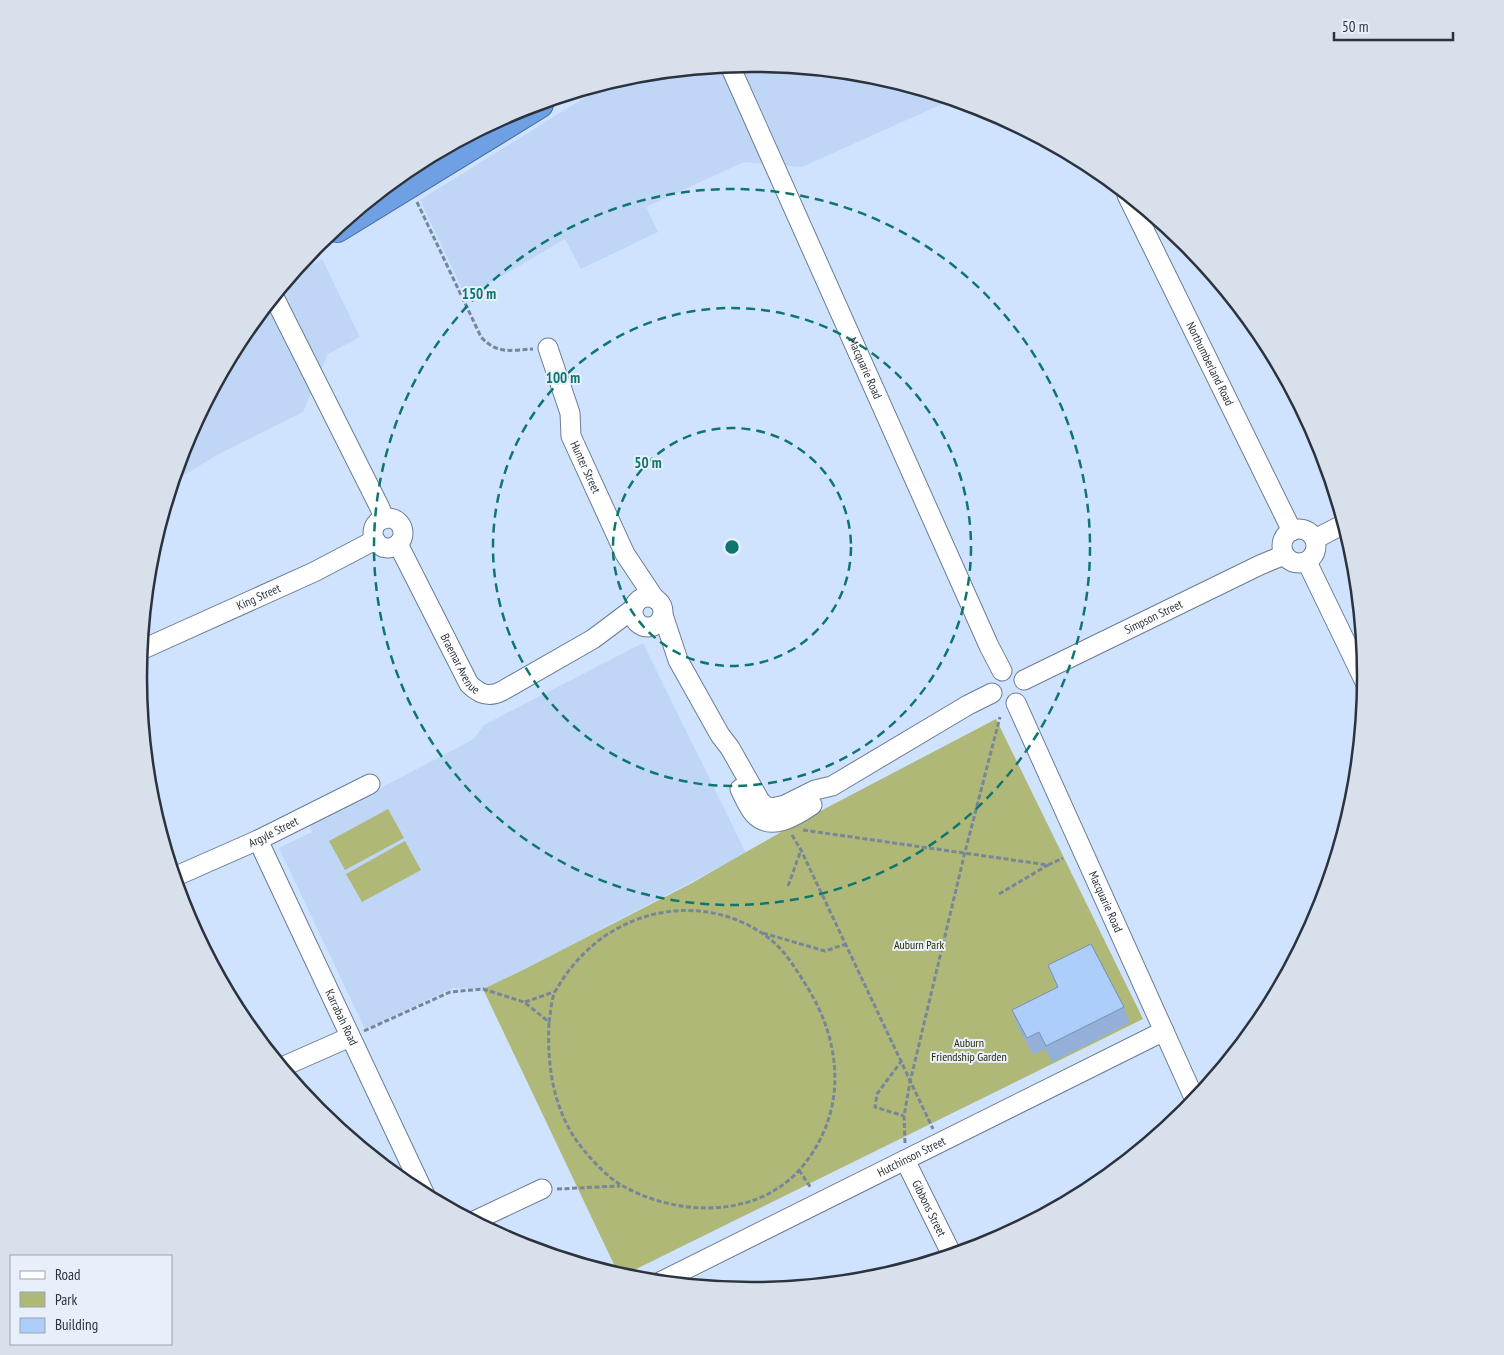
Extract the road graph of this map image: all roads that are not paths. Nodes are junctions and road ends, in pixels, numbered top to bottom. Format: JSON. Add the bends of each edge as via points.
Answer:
{"nodes":[{"id":1,"x":733,"y":73,"type":"edge"},
{"id":2,"x":500,"y":128,"type":"edge"},
{"id":3,"x":378,"y":203,"type":"edge"},
{"id":4,"x":1134,"y":209,"type":"edge"},
{"id":5,"x":277,"y":303,"type":"edge"},
{"id":6,"x":548,"y":348,"type":"road end"},
{"id":7,"x":384,"y":519,"type":"junction"},
{"id":8,"x":1338,"y":527,"type":"edge"},
{"id":9,"x":1292,"y":531,"type":"junction"},
{"id":10,"x":1315,"y":539,"type":"junction"},
{"id":11,"x":375,"y":540,"type":"junction"},
{"id":12,"x":398,"y":544,"type":"junction"},
{"id":13,"x":1284,"y":555,"type":"junction"},
{"id":14,"x":1307,"y":562,"type":"junction"},
{"id":15,"x":646,"y":613,"type":"junction"},
{"id":16,"x":148,"y":647,"type":"edge"},
{"id":17,"x":1357,"y":665,"type":"edge"},
{"id":18,"x":1002,"y":671,"type":"junction"},
{"id":19,"x":1024,"y":680,"type":"junction"},
{"id":20,"x":992,"y":693,"type":"junction"},
{"id":21,"x":1016,"y":703,"type":"junction"},
{"id":22,"x":370,"y":784,"type":"dead end"},
{"id":23,"x":258,"y":840,"type":"junction"},
{"id":24,"x":180,"y":874,"type":"edge"},
{"id":25,"x":1164,"y":1031,"type":"junction"},
{"id":26,"x":350,"y":1038,"type":"junction"},
{"id":27,"x":288,"y":1065,"type":"edge"},
{"id":28,"x":1192,"y":1093,"type":"edge"},
{"id":29,"x":905,"y":1160,"type":"junction"},
{"id":30,"x":419,"y":1183,"type":"edge"},
{"id":31,"x":542,"y":1189,"type":"road end"},
{"id":32,"x":481,"y":1218,"type":"edge"},
{"id":33,"x":949,"y":1249,"type":"edge"},
{"id":34,"x":671,"y":1277,"type":"edge"}],
"edges":[{"from":1,"to":18,"type":"street","name":"Macquarie Road"},
{"from":2,"to":3,"type":"highway"},
{"from":4,"to":9,"type":"street","name":"Northumberland Road"},
{"from":5,"to":7,"type":"street"},
{"from":6,"to":15,"type":"street","name":"Hunter Street","via":[[570,413],[570,436],[626,554]]},
{"from":7,"to":11,"type":"street","via":[[373,531]]},
{"from":7,"to":12,"type":"street","via":[[393,519],[400,524],[403,532]]},
{"from":8,"to":10,"type":"street"},
{"from":9,"to":10,"type":"street","via":[[1307,531]]},
{"from":9,"to":13,"type":"street","via":[[1284,539]]},
{"from":10,"to":14,"type":"street","via":[[1316,549]]},
{"from":11,"to":12,"type":"street","via":[[385,548]]},
{"from":11,"to":16,"type":"street","name":"King Street","via":[[314,572]]},
{"from":12,"to":15,"type":"street","name":"Braemar Avenue","via":[[469,684],[480,693],[494,695]]},
{"from":13,"to":14,"type":"street","via":[[1292,562]]},
{"from":13,"to":19,"type":"street","name":"Simpson Street"},
{"from":14,"to":17,"type":"street"},
{"from":15,"to":20,"type":"street","name":"Hunter Street","via":[[678,660],[760,801],[784,819],[785,805],[815,790],[832,786]]},
{"from":18,"to":19,"type":"street","via":[[1013,670]]},
{"from":18,"to":20,"type":"street","via":[[992,682]]},
{"from":19,"to":21,"type":"street","via":[[1025,691]]},
{"from":20,"to":21,"type":"street","via":[[1003,704]]},
{"from":21,"to":25,"type":"street","name":"Macquarie Road"},
{"from":22,"to":23,"type":"street","name":"Argyle Street"},
{"from":23,"to":24,"type":"street","name":"Argyle Street"},
{"from":23,"to":26,"type":"street","name":"Karrabah Road"},
{"from":25,"to":28,"type":"street","name":"Macquarie Road"},
{"from":25,"to":29,"type":"street","name":"Hutchinson Street"},
{"from":26,"to":27,"type":"street"},
{"from":26,"to":30,"type":"street","name":"Karrabah Road"},
{"from":29,"to":33,"type":"street","name":"Gibbons Street"},
{"from":29,"to":34,"type":"street","name":"Hutchinson Street"},
{"from":31,"to":32,"type":"street"}]}
